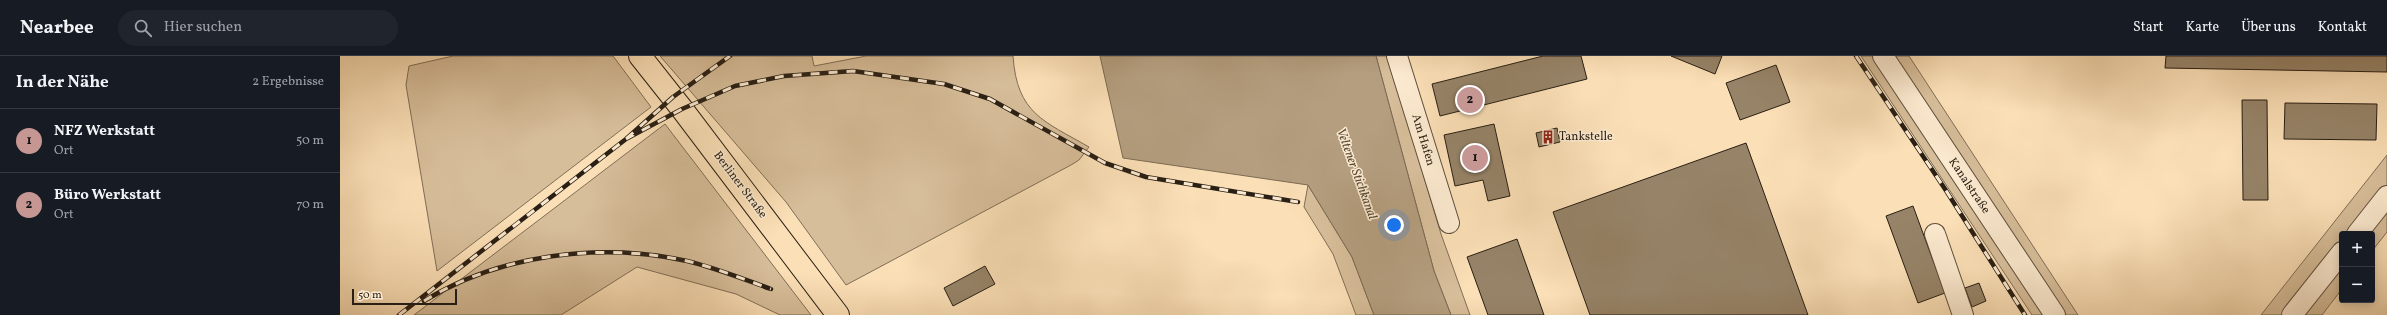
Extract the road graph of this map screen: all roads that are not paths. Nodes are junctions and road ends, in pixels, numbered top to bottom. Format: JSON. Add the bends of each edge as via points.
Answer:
{"nodes":[{"id":1,"x":640,"y":56,"type":"edge"},
{"id":2,"x":1397,"y":56,"type":"edge"},
{"id":3,"x":1883,"y":56,"type":"edge"},
{"id":4,"x":2387,"y":196,"type":"edge"},
{"id":5,"x":1449,"y":223,"type":"dead end"},
{"id":6,"x":2358,"y":231,"type":"edge"},
{"id":7,"x":1935,"y":234,"type":"dead end"},
{"id":8,"x":2339,"y":256,"type":"edge"},
{"id":9,"x":838,"y":315,"type":"edge"},
{"id":10,"x":1963,"y":315,"type":"edge"},
{"id":11,"x":2055,"y":315,"type":"edge"},
{"id":12,"x":2292,"y":315,"type":"edge"}],
"edges":[{"from":1,"to":9,"type":"main road","name":"Berliner Straße"},
{"from":2,"to":5,"type":"street","name":"Am Hafen"},
{"from":3,"to":11,"type":"street","name":"Kanalstraße"},
{"from":4,"to":6,"type":"street"},
{"from":7,"to":10,"type":"street"},
{"from":8,"to":12,"type":"street"}]}
